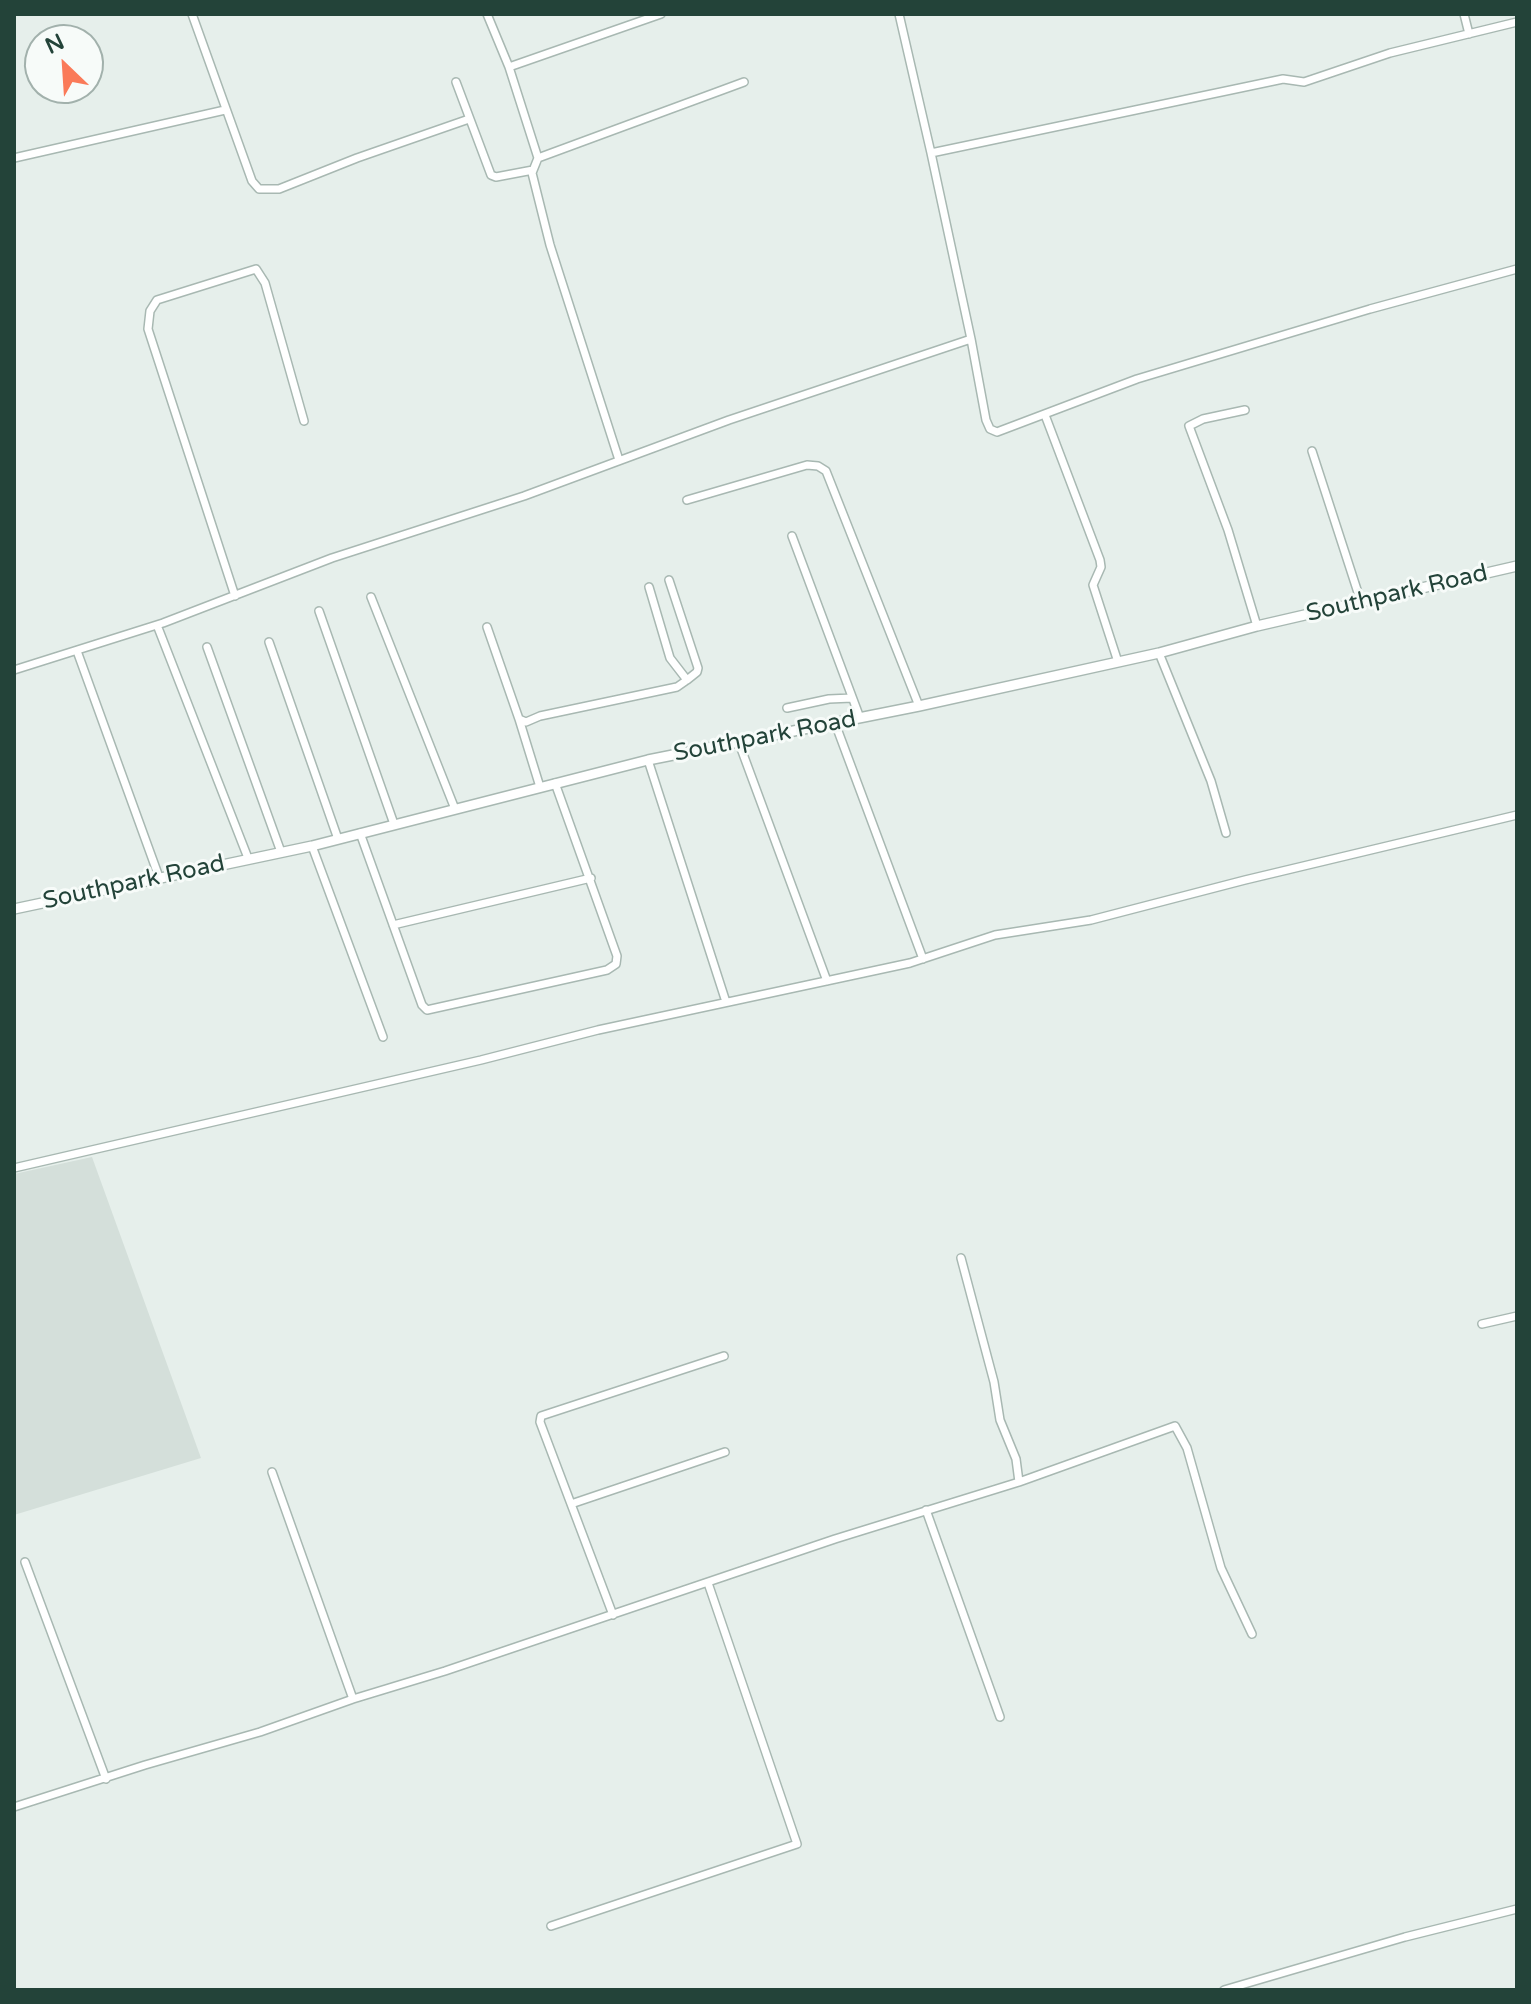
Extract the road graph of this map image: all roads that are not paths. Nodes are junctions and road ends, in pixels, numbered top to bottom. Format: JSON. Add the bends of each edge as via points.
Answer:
{"nodes":[{"id":1,"x":192,"y":14,"type":"edge"},
{"id":2,"x":487,"y":14,"type":"edge"},
{"id":3,"x":661,"y":14,"type":"edge"},
{"id":4,"x":899,"y":14,"type":"edge"},
{"id":5,"x":1464,"y":14,"type":"edge"},
{"id":6,"x":1517,"y":22,"type":"edge"},
{"id":7,"x":1469,"y":34,"type":"junction"},
{"id":8,"x":509,"y":67,"type":"junction"},
{"id":9,"x":456,"y":82,"type":"dead end"},
{"id":10,"x":744,"y":82,"type":"dead end"},
{"id":11,"x":225,"y":110,"type":"junction"},
{"id":12,"x":469,"y":119,"type":"junction"},
{"id":13,"x":931,"y":153,"type":"junction"},
{"id":14,"x":14,"y":158,"type":"edge"},
{"id":15,"x":538,"y":158,"type":"junction"},
{"id":16,"x":533,"y":170,"type":"junction"},
{"id":17,"x":1517,"y":269,"type":"edge"},
{"id":18,"x":971,"y":339,"type":"junction"},
{"id":19,"x":1245,"y":410,"type":"dead end"},
{"id":20,"x":1045,"y":415,"type":"junction"},
{"id":21,"x":304,"y":421,"type":"dead end"},
{"id":22,"x":1312,"y":451,"type":"dead end"},
{"id":23,"x":619,"y":460,"type":"junction"},
{"id":24,"x":687,"y":500,"type":"dead end"},
{"id":25,"x":792,"y":536,"type":"dead end"},
{"id":26,"x":1517,"y":566,"type":"edge"},
{"id":27,"x":669,"y":580,"type":"dead end"},
{"id":28,"x":649,"y":587,"type":"dead end"},
{"id":29,"x":235,"y":596,"type":"junction"},
{"id":30,"x":371,"y":597,"type":"dead end"},
{"id":31,"x":1361,"y":602,"type":"junction"},
{"id":32,"x":319,"y":611,"type":"dead end"},
{"id":33,"x":157,"y":625,"type":"junction"},
{"id":34,"x":1257,"y":626,"type":"junction"},
{"id":35,"x":487,"y":627,"type":"dead end"},
{"id":36,"x":269,"y":642,"type":"dead end"},
{"id":37,"x":207,"y":647,"type":"dead end"},
{"id":38,"x":77,"y":651,"type":"junction"},
{"id":39,"x":1159,"y":653,"type":"junction"},
{"id":40,"x":1118,"y":662,"type":"junction"},
{"id":41,"x":14,"y":670,"type":"edge"},
{"id":42,"x":687,"y":680,"type":"junction"},
{"id":43,"x":852,"y":698,"type":"junction"},
{"id":44,"x":919,"y":706,"type":"junction"},
{"id":45,"x":787,"y":708,"type":"dead end"},
{"id":46,"x":860,"y":718,"type":"junction"},
{"id":47,"x":519,"y":719,"type":"junction"},
{"id":48,"x":835,"y":723,"type":"junction"},
{"id":49,"x":739,"y":743,"type":"junction"},
{"id":50,"x":648,"y":760,"type":"junction"},
{"id":51,"x":555,"y":783,"type":"junction"},
{"id":52,"x":540,"y":787,"type":"junction"},
{"id":53,"x":455,"y":809,"type":"junction"},
{"id":54,"x":1517,"y":815,"type":"edge"},
{"id":55,"x":394,"y":824,"type":"junction"},
{"id":56,"x":360,"y":833,"type":"junction"},
{"id":57,"x":1226,"y":833,"type":"dead end"},
{"id":58,"x":338,"y":839,"type":"junction"},
{"id":59,"x":312,"y":846,"type":"junction"},
{"id":60,"x":281,"y":852,"type":"junction"},
{"id":61,"x":248,"y":858,"type":"junction"},
{"id":62,"x":159,"y":877,"type":"junction"},
{"id":63,"x":591,"y":878,"type":"junction"},
{"id":64,"x":14,"y":909,"type":"edge"},
{"id":65,"x":393,"y":925,"type":"junction"},
{"id":66,"x":923,"y":959,"type":"junction"},
{"id":67,"x":827,"y":981,"type":"junction"},
{"id":68,"x":726,"y":1002,"type":"junction"},
{"id":69,"x":383,"y":1037,"type":"dead end"},
{"id":70,"x":14,"y":1168,"type":"edge"},
{"id":71,"x":961,"y":1258,"type":"dead end"},
{"id":72,"x":1517,"y":1316,"type":"edge"},
{"id":73,"x":1482,"y":1324,"type":"dead end"},
{"id":74,"x":724,"y":1356,"type":"dead end"},
{"id":75,"x":725,"y":1452,"type":"dead end"},
{"id":76,"x":272,"y":1472,"type":"dead end"},
{"id":77,"x":1019,"y":1482,"type":"junction"},
{"id":78,"x":571,"y":1504,"type":"junction"},
{"id":79,"x":926,"y":1510,"type":"junction"},
{"id":80,"x":25,"y":1562,"type":"dead end"},
{"id":81,"x":708,"y":1583,"type":"junction"},
{"id":82,"x":613,"y":1615,"type":"junction"},
{"id":83,"x":1252,"y":1634,"type":"dead end"},
{"id":84,"x":353,"y":1699,"type":"junction"},
{"id":85,"x":1000,"y":1717,"type":"dead end"},
{"id":86,"x":106,"y":1779,"type":"junction"},
{"id":87,"x":14,"y":1807,"type":"edge"},
{"id":88,"x":1517,"y":1909,"type":"edge"},
{"id":89,"x":551,"y":1926,"type":"dead end"},
{"id":90,"x":1224,"y":1990,"type":"edge"}],
"edges":[{"from":1,"to":11,"type":"street"},
{"from":2,"to":8,"type":"street"},
{"from":3,"to":8,"type":"street"},
{"from":4,"to":13,"type":"street"},
{"from":5,"to":7,"type":"street"},
{"from":6,"to":7,"type":"street"},
{"from":7,"to":13,"type":"street","via":[[1304,82],[1283,79]]},
{"from":8,"to":15,"type":"street"},
{"from":9,"to":12,"type":"street"},
{"from":10,"to":15,"type":"street"},
{"from":11,"to":12,"type":"street","via":[[252,181],[264,191]]},
{"from":11,"to":14,"type":"street"},
{"from":12,"to":16,"type":"street","via":[[491,175]]},
{"from":13,"to":18,"type":"street"},
{"from":15,"to":16,"type":"street"},
{"from":16,"to":23,"type":"street","via":[[550,245]]},
{"from":17,"to":20,"type":"street","via":[[1137,379]]},
{"from":18,"to":20,"type":"street","via":[[990,429],[1005,431]]},
{"from":18,"to":23,"type":"street"},
{"from":19,"to":34,"type":"street","via":[[1189,426]]},
{"from":20,"to":40,"type":"street","via":[[1100,560],[1093,585]]},
{"from":21,"to":29,"type":"street","via":[[265,283],[256,269],[157,300],[148,329]]},
{"from":22,"to":31,"type":"street"},
{"from":23,"to":29,"type":"street"},
{"from":24,"to":44,"type":"street","via":[[807,465],[826,471]]},
{"from":25,"to":43,"type":"street"},
{"from":26,"to":31,"type":"street","name":"Southpark Road"},
{"from":27,"to":42,"type":"street","via":[[698,668]]},
{"from":28,"to":42,"type":"street","via":[[670,658]]},
{"from":29,"to":33,"type":"street"},
{"from":30,"to":53,"type":"street"},
{"from":31,"to":34,"type":"street","name":"Southpark Road"},
{"from":32,"to":55,"type":"street"},
{"from":33,"to":38,"type":"street"},
{"from":33,"to":61,"type":"street"},
{"from":34,"to":39,"type":"street","name":"Southpark Road"},
{"from":35,"to":47,"type":"street"},
{"from":36,"to":58,"type":"street"},
{"from":37,"to":60,"type":"street"},
{"from":38,"to":41,"type":"street"},
{"from":38,"to":62,"type":"street"},
{"from":39,"to":40,"type":"street","name":"Southpark Road"},
{"from":39,"to":57,"type":"street","via":[[1211,781]]},
{"from":40,"to":44,"type":"street","name":"Southpark Road"},
{"from":42,"to":47,"type":"street","via":[[677,687],[526,722]]},
{"from":43,"to":45,"type":"street"},
{"from":43,"to":46,"type":"street"},
{"from":44,"to":46,"type":"street","name":"Southpark Road"},
{"from":46,"to":48,"type":"street","name":"Southpark Road"},
{"from":47,"to":52,"type":"street"},
{"from":48,"to":49,"type":"street","name":"Southpark Road"},
{"from":48,"to":66,"type":"street"},
{"from":49,"to":50,"type":"street","name":"Southpark Road"},
{"from":49,"to":67,"type":"street"},
{"from":50,"to":51,"type":"street","name":"Southpark Road"},
{"from":50,"to":68,"type":"street"},
{"from":51,"to":52,"type":"street","name":"Southpark Road"},
{"from":51,"to":63,"type":"street"},
{"from":52,"to":53,"type":"street","name":"Southpark Road"},
{"from":53,"to":55,"type":"street","name":"Southpark Road"},
{"from":54,"to":66,"type":"street","via":[[1091,920],[995,935]]},
{"from":55,"to":56,"type":"street","name":"Southpark Road"},
{"from":56,"to":58,"type":"street","name":"Southpark Road"},
{"from":56,"to":65,"type":"street"},
{"from":58,"to":59,"type":"street","name":"Southpark Road"},
{"from":59,"to":60,"type":"street","name":"Southpark Road"},
{"from":59,"to":69,"type":"street"},
{"from":60,"to":61,"type":"street","name":"Southpark Road"},
{"from":61,"to":62,"type":"street","name":"Southpark Road"},
{"from":62,"to":64,"type":"street","name":"Southpark Road"},
{"from":63,"to":65,"type":"street"},
{"from":63,"to":65,"type":"street","via":[[617,956],[607,970],[427,1010]]},
{"from":66,"to":67,"type":"street"},
{"from":67,"to":68,"type":"street"},
{"from":68,"to":70,"type":"street"},
{"from":71,"to":77,"type":"street"},
{"from":72,"to":73,"type":"street"},
{"from":74,"to":78,"type":"street","via":[[541,1416]]},
{"from":75,"to":78,"type":"street"},
{"from":76,"to":84,"type":"street"},
{"from":77,"to":79,"type":"street"},
{"from":77,"to":83,"type":"street","via":[[1175,1426],[1187,1448],[1221,1568]]},
{"from":78,"to":82,"type":"street"},
{"from":79,"to":81,"type":"street"},
{"from":79,"to":85,"type":"street"},
{"from":80,"to":86,"type":"street"},
{"from":81,"to":82,"type":"street"},
{"from":81,"to":89,"type":"street","via":[[797,1844]]},
{"from":82,"to":84,"type":"street"},
{"from":84,"to":86,"type":"street"},
{"from":86,"to":87,"type":"street"},
{"from":88,"to":90,"type":"street"}]}
